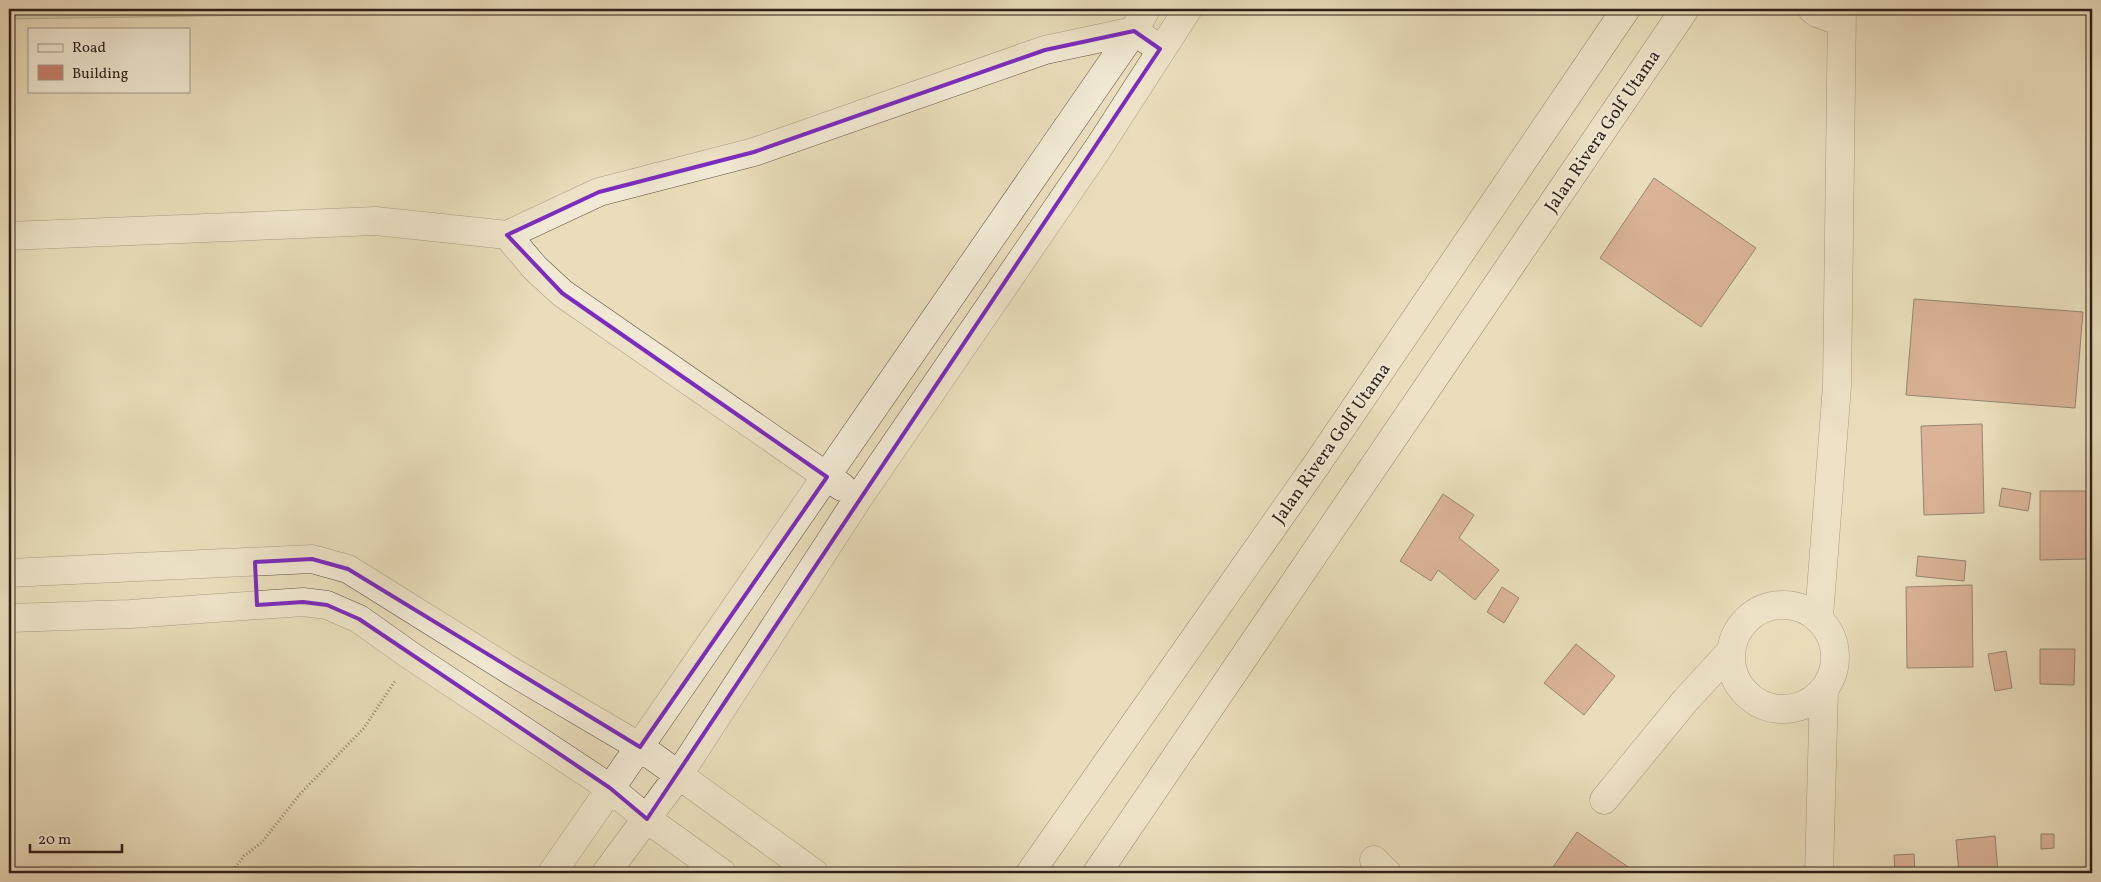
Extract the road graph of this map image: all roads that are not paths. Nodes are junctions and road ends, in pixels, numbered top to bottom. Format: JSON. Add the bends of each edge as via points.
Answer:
{"nodes":[{"id":1,"x":1188,"y":9,"type":"edge"},
{"id":2,"x":1626,"y":9,"type":"edge"},
{"id":3,"x":1684,"y":9,"type":"edge"},
{"id":4,"x":1812,"y":9,"type":"edge"},
{"id":5,"x":1841,"y":16,"type":"edge"},
{"id":6,"x":1140,"y":20,"type":"edge"},
{"id":7,"x":1160,"y":49,"type":"junction"},
{"id":8,"x":506,"y":235,"type":"junction"},
{"id":9,"x":9,"y":236,"type":"edge"},
{"id":10,"x":827,"y":477,"type":"junction"},
{"id":11,"x":859,"y":497,"type":"junction"},
{"id":12,"x":255,"y":562,"type":"junction"},
{"id":13,"x":9,"y":573,"type":"edge"},
{"id":14,"x":257,"y":605,"type":"junction"},
{"id":15,"x":1819,"y":616,"type":"junction"},
{"id":16,"x":9,"y":618,"type":"edge"},
{"id":17,"x":1730,"y":652,"type":"junction"},
{"id":18,"x":1824,"y":689,"type":"junction"},
{"id":19,"x":640,"y":747,"type":"junction"},
{"id":20,"x":678,"y":776,"type":"junction"},
{"id":21,"x":610,"y":788,"type":"junction"},
{"id":22,"x":1604,"y":800,"type":"dead end"},
{"id":23,"x":646,"y":819,"type":"junction"},
{"id":24,"x":552,"y":873,"type":"edge"},
{"id":25,"x":606,"y":873,"type":"edge"},
{"id":26,"x":722,"y":873,"type":"edge"},
{"id":27,"x":814,"y":873,"type":"edge"},
{"id":28,"x":1030,"y":873,"type":"edge"},
{"id":29,"x":1097,"y":873,"type":"edge"},
{"id":30,"x":1819,"y":873,"type":"edge"}],
"edges":[{"from":1,"to":7,"type":"street"},
{"from":2,"to":28,"type":"street","name":"Jalan Rivera Golf Utama","via":[[1322,456]]},
{"from":3,"to":29,"type":"street","name":"Jalan Rivera Golf Utama"},
{"from":4,"to":5,"type":"street","via":[[1817,13]]},
{"from":5,"to":15,"type":"street","via":[[1837,366]]},
{"from":6,"to":7,"type":"street"},
{"from":6,"to":8,"type":"street","via":[[754,152],[599,192]]},
{"from":6,"to":10,"type":"street"},
{"from":7,"to":11,"type":"street","via":[[1098,147]]},
{"from":8,"to":9,"type":"street","via":[[376,221]]},
{"from":8,"to":10,"type":"street","via":[[534,268],[562,293]]},
{"from":10,"to":11,"type":"street"},
{"from":10,"to":19,"type":"street"},
{"from":11,"to":20,"type":"street"},
{"from":12,"to":13,"type":"street"},
{"from":12,"to":14,"type":"street"},
{"from":12,"to":19,"type":"street","via":[[312,559],[348,570]]},
{"from":14,"to":16,"type":"street"},
{"from":14,"to":21,"type":"street","via":[[303,602],[327,605],[359,619]]},
{"from":15,"to":17,"type":"street","via":[[1795,606],[1780,604],[1766,607],[1742,624]]},
{"from":15,"to":18,"type":"street","via":[[1834,647],[1833,669]]},
{"from":17,"to":18,"type":"street","via":[[1736,681],[1756,702],[1777,709],[1800,707]]},
{"from":17,"to":22,"type":"street","via":[[1685,701]]},
{"from":18,"to":30,"type":"street"},
{"from":19,"to":20,"type":"street"},
{"from":19,"to":21,"type":"street"},
{"from":20,"to":23,"type":"street"},
{"from":20,"to":27,"type":"street"},
{"from":21,"to":23,"type":"street"},
{"from":21,"to":24,"type":"street"},
{"from":23,"to":25,"type":"street"},
{"from":23,"to":26,"type":"street"}]}
